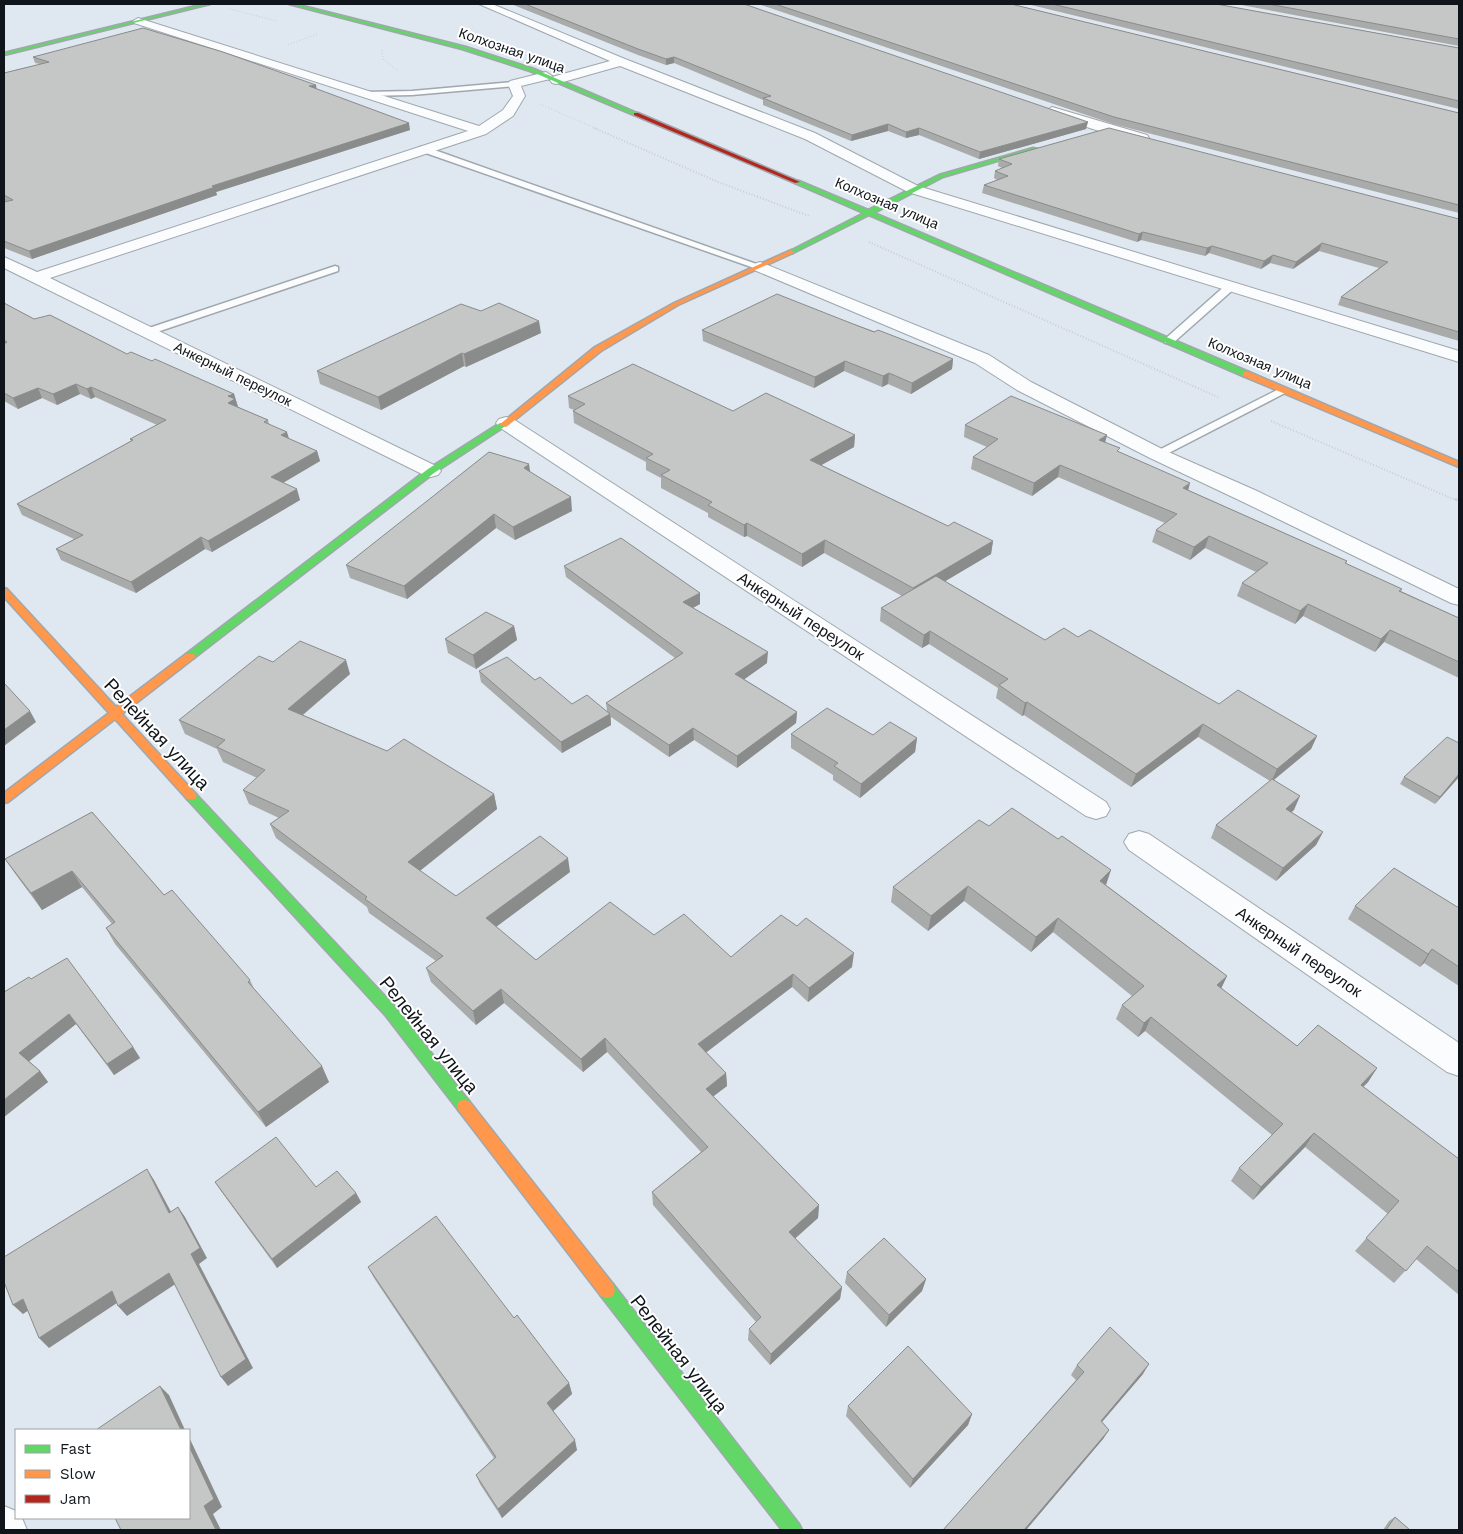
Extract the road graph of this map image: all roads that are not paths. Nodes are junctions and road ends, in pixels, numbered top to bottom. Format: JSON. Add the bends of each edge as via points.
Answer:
{"nodes":[{"id":1,"x":208,"y":4,"type":"edge"},
{"id":2,"x":291,"y":4,"type":"edge"},
{"id":3,"x":484,"y":4,"type":"edge"},
{"id":4,"x":138,"y":21,"type":"junction"},
{"id":5,"x":4,"y":54,"type":"edge"},
{"id":6,"x":621,"y":62,"type":"junction"},
{"id":7,"x":551,"y":78,"type":"junction"},
{"id":8,"x":514,"y":84,"type":"junction"},
{"id":9,"x":364,"y":94,"type":"junction"},
{"id":10,"x":1036,"y":106,"type":"edge"},
{"id":11,"x":1107,"y":129,"type":"junction"},
{"id":12,"x":481,"y":131,"type":"junction"},
{"id":13,"x":1088,"y":134,"type":"edge"},
{"id":14,"x":1154,"y":142,"type":"edge"},
{"id":15,"x":1042,"y":147,"type":"edge"},
{"id":16,"x":423,"y":149,"type":"junction"},
{"id":17,"x":913,"y":188,"type":"junction"},
{"id":18,"x":871,"y":213,"type":"junction"},
{"id":19,"x":4,"y":262,"type":"edge"},
{"id":20,"x":760,"y":267,"type":"junction"},
{"id":21,"x":335,"y":269,"type":"dead end"},
{"id":22,"x":35,"y":278,"type":"junction"},
{"id":23,"x":1231,"y":286,"type":"junction"},
{"id":24,"x":147,"y":332,"type":"junction"},
{"id":25,"x":1169,"y":341,"type":"junction"},
{"id":26,"x":1459,"y":357,"type":"edge"},
{"id":27,"x":1283,"y":390,"type":"junction"},
{"id":28,"x":506,"y":423,"type":"junction"},
{"id":29,"x":1157,"y":454,"type":"junction"},
{"id":30,"x":1459,"y":465,"type":"edge"},
{"id":31,"x":431,"y":471,"type":"junction"},
{"id":32,"x":4,"y":591,"type":"edge"},
{"id":33,"x":1459,"y":598,"type":"edge"},
{"id":34,"x":114,"y":714,"type":"junction"},
{"id":35,"x":4,"y":799,"type":"edge"},
{"id":36,"x":1096,"y":809,"type":"dead end"},
{"id":37,"x":1139,"y":842,"type":"dead end"},
{"id":38,"x":1459,"y":1061,"type":"edge"},
{"id":39,"x":793,"y":1530,"type":"edge"}],
"edges":[{"from":1,"to":4,"type":"street"},
{"from":2,"to":7,"type":"street","name":"Колхозная улица","via":[[464,48]]},
{"from":3,"to":6,"type":"street"},
{"from":4,"to":5,"type":"street"},
{"from":4,"to":9,"type":"street"},
{"from":6,"to":7,"type":"street"},
{"from":6,"to":17,"type":"street","via":[[810,136]]},
{"from":7,"to":8,"type":"street"},
{"from":7,"to":18,"type":"street","name":"Колхозная улица"},
{"from":8,"to":9,"type":"lane"},
{"from":8,"to":12,"type":"street","via":[[519,96],[508,113]]},
{"from":9,"to":12,"type":"street"},
{"from":10,"to":11,"type":"street"},
{"from":11,"to":13,"type":"street"},
{"from":11,"to":14,"type":"street"},
{"from":12,"to":16,"type":"street"},
{"from":15,"to":17,"type":"street","via":[[941,176]]},
{"from":16,"to":20,"type":"lane"},
{"from":16,"to":22,"type":"street"},
{"from":17,"to":18,"type":"street"},
{"from":17,"to":23,"type":"street"},
{"from":18,"to":20,"type":"street"},
{"from":18,"to":25,"type":"street","name":"Колхозная улица"},
{"from":19,"to":22,"type":"street","name":"Анкерный переулок"},
{"from":20,"to":28,"type":"street","via":[[676,304],[598,349]]},
{"from":20,"to":29,"type":"street","via":[[982,359],[1024,386]]},
{"from":21,"to":24,"type":"lane"},
{"from":22,"to":24,"type":"street","name":"Анкерный переулок"},
{"from":23,"to":25,"type":"lane"},
{"from":23,"to":26,"type":"street"},
{"from":24,"to":31,"type":"street","name":"Анкерный переулок"},
{"from":25,"to":27,"type":"street","name":"Колхозная улица"},
{"from":27,"to":29,"type":"lane"},
{"from":27,"to":30,"type":"street","name":"Колхозная улица"},
{"from":28,"to":31,"type":"street"},
{"from":28,"to":36,"type":"street","name":"Анкерный переулок"},
{"from":29,"to":33,"type":"street"},
{"from":31,"to":34,"type":"street"},
{"from":32,"to":34,"type":"street","name":"Релейная улица"},
{"from":34,"to":35,"type":"street"},
{"from":34,"to":39,"type":"street","name":"Релейная улица","via":[[391,1012]]},
{"from":37,"to":38,"type":"street","name":"Анкерный переулок"}]}
